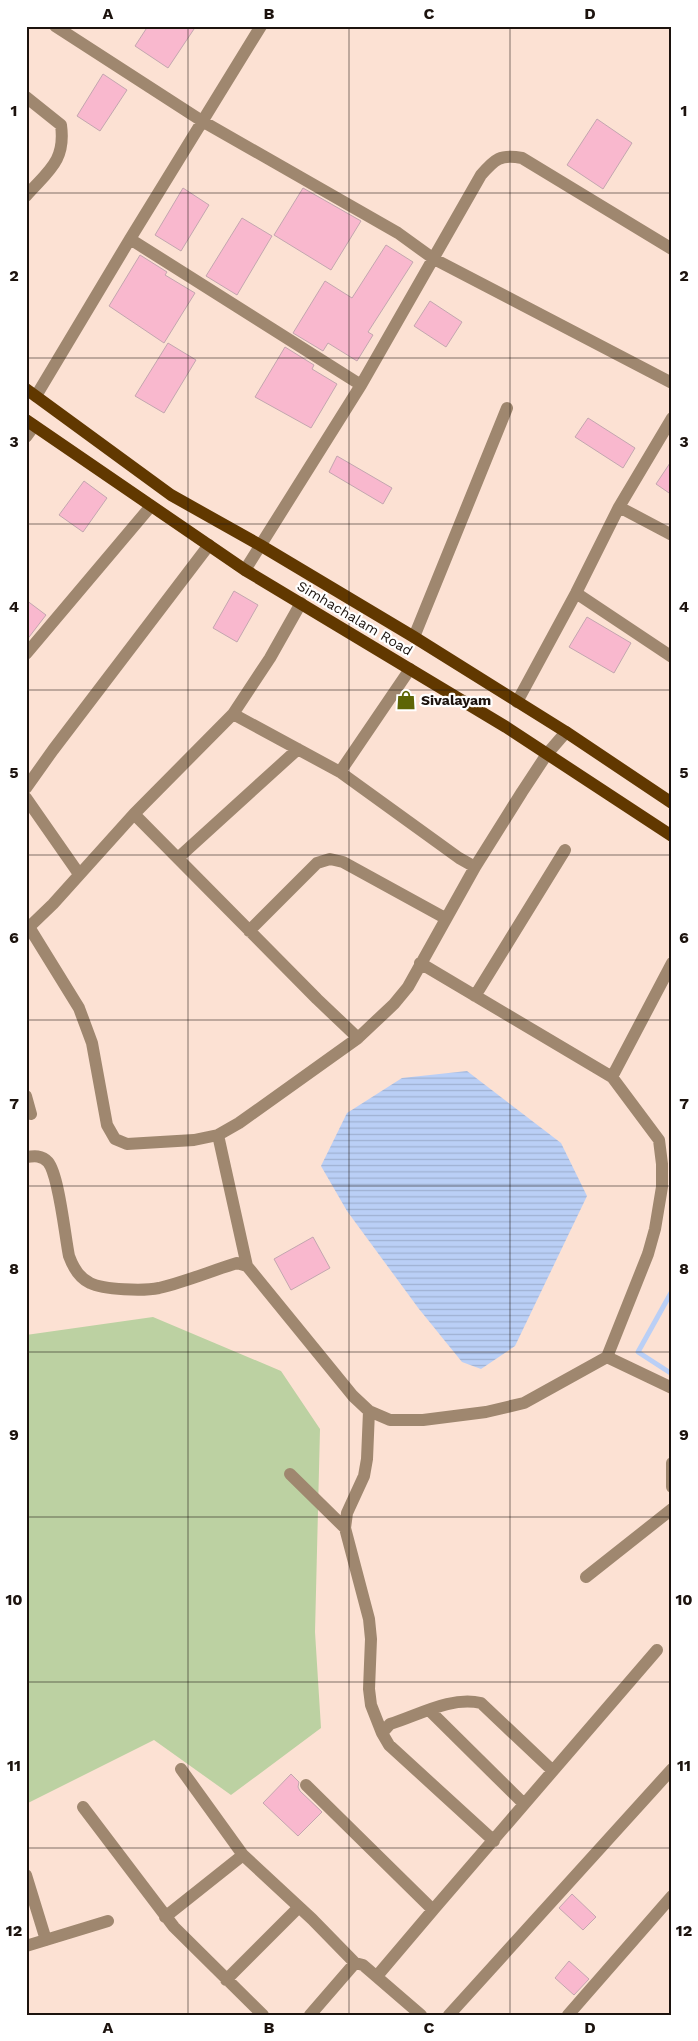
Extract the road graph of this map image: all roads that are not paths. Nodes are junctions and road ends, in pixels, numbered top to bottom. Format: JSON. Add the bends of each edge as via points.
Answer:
{"nodes":[{"id":1,"x":55,"y":26,"type":"edge"},
{"id":2,"x":261,"y":26,"type":"edge"},
{"id":3,"x":26,"y":96,"type":"edge"},
{"id":4,"x":202,"y":121,"type":"junction"},
{"id":5,"x":26,"y":196,"type":"edge"},
{"id":6,"x":130,"y":239,"type":"junction"},
{"id":7,"x":672,"y":249,"type":"edge"},
{"id":8,"x":434,"y":259,"type":"junction"},
{"id":9,"x":672,"y":383,"type":"edge"},
{"id":10,"x":361,"y":385,"type":"junction"},
{"id":11,"x":31,"y":393,"type":"edge"},
{"id":12,"x":507,"y":408,"type":"dead end"},
{"id":13,"x":672,"y":418,"type":"edge"},
{"id":14,"x":30,"y":423,"type":"edge"},
{"id":15,"x":26,"y":437,"type":"edge"},
{"id":16,"x":151,"y":506,"type":"junction"},
{"id":17,"x":619,"y":507,"type":"junction"},
{"id":18,"x":672,"y":536,"type":"edge"},
{"id":19,"x":210,"y":545,"type":"junction"},
{"id":20,"x":260,"y":545,"type":"junction"},
{"id":21,"x":245,"y":570,"type":"junction"},
{"id":22,"x":576,"y":593,"type":"junction"},
{"id":23,"x":301,"y":602,"type":"junction"},
{"id":24,"x":414,"y":637,"type":"junction"},
{"id":25,"x":26,"y":654,"type":"edge"},
{"id":26,"x":672,"y":657,"type":"edge"},
{"id":27,"x":410,"y":669,"type":"junction"},
{"id":28,"x":517,"y":702,"type":"junction"},
{"id":29,"x":233,"y":714,"type":"junction"},
{"id":30,"x":566,"y":732,"type":"junction"},
{"id":31,"x":298,"y":749,"type":"junction"},
{"id":32,"x":547,"y":754,"type":"junction"},
{"id":33,"x":340,"y":772,"type":"junction"},
{"id":34,"x":26,"y":788,"type":"edge"},
{"id":35,"x":26,"y":798,"type":"edge"},
{"id":36,"x":671,"y":802,"type":"edge"},
{"id":37,"x":134,"y":814,"type":"junction"},
{"id":38,"x":672,"y":836,"type":"edge"},
{"id":39,"x":565,"y":850,"type":"dead end"},
{"id":40,"x":178,"y":858,"type":"junction"},
{"id":41,"x":475,"y":867,"type":"junction"},
{"id":42,"x":79,"y":874,"type":"junction"},
{"id":43,"x":445,"y":918,"type":"junction"},
{"id":44,"x":28,"y":928,"type":"edge"},
{"id":45,"x":249,"y":931,"type":"junction"},
{"id":46,"x":420,"y":962,"type":"junction"},
{"id":47,"x":672,"y":963,"type":"edge"},
{"id":48,"x":475,"y":996,"type":"junction"},
{"id":49,"x":358,"y":1038,"type":"junction"},
{"id":50,"x":612,"y":1077,"type":"junction"},
{"id":51,"x":26,"y":1096,"type":"edge"},
{"id":52,"x":32,"y":1114,"type":"dead end"},
{"id":53,"x":218,"y":1135,"type":"junction"},
{"id":54,"x":26,"y":1157,"type":"edge"},
{"id":55,"x":247,"y":1266,"type":"junction"},
{"id":56,"x":607,"y":1357,"type":"junction"},
{"id":57,"x":672,"y":1388,"type":"edge"},
{"id":58,"x":369,"y":1411,"type":"junction"},
{"id":59,"x":672,"y":1463,"type":"edge"},
{"id":60,"x":290,"y":1474,"type":"dead end"},
{"id":61,"x":672,"y":1487,"type":"edge"},
{"id":62,"x":672,"y":1509,"type":"edge"},
{"id":63,"x":345,"y":1528,"type":"junction"},
{"id":64,"x":586,"y":1577,"type":"dead end"},
{"id":65,"x":657,"y":1650,"type":"dead end"},
{"id":66,"x":430,"y":1710,"type":"junction"},
{"id":67,"x":382,"y":1732,"type":"junction"},
{"id":68,"x":181,"y":1769,"type":"dead end"},
{"id":69,"x":672,"y":1769,"type":"edge"},
{"id":70,"x":553,"y":1771,"type":"junction"},
{"id":71,"x":306,"y":1785,"type":"dead end"},
{"id":72,"x":524,"y":1804,"type":"junction"},
{"id":73,"x":83,"y":1807,"type":"dead end"},
{"id":74,"x":494,"y":1841,"type":"junction"},
{"id":75,"x":243,"y":1855,"type":"junction"},
{"id":76,"x":26,"y":1875,"type":"edge"},
{"id":77,"x":672,"y":1896,"type":"edge"},
{"id":78,"x":299,"y":1907,"type":"junction"},
{"id":79,"x":433,"y":1910,"type":"junction"},
{"id":80,"x":166,"y":1917,"type":"junction"},
{"id":81,"x":108,"y":1921,"type":"dead end"},
{"id":82,"x":46,"y":1940,"type":"junction"},
{"id":83,"x":26,"y":1946,"type":"edge"},
{"id":84,"x":355,"y":1963,"type":"junction"},
{"id":85,"x":377,"y":1976,"type":"junction"},
{"id":86,"x":226,"y":1980,"type":"junction"},
{"id":87,"x":263,"y":2015,"type":"edge"},
{"id":88,"x":310,"y":2015,"type":"edge"},
{"id":89,"x":421,"y":2015,"type":"edge"},
{"id":90,"x":449,"y":2015,"type":"edge"},
{"id":91,"x":568,"y":2015,"type":"edge"}],
"edges":[{"from":1,"to":4,"type":"street"},
{"from":2,"to":4,"type":"street"},
{"from":3,"to":5,"type":"street","via":[[61,125],[63,141],[58,159]]},
{"from":4,"to":6,"type":"street"},
{"from":4,"to":8,"type":"street","via":[[398,233]]},
{"from":6,"to":10,"type":"street"},
{"from":6,"to":11,"type":"street"},
{"from":7,"to":8,"type":"street","via":[[522,158],[508,155],[494,161],[482,175]]},
{"from":8,"to":9,"type":"street"},
{"from":8,"to":10,"type":"street"},
{"from":10,"to":20,"type":"street"},
{"from":11,"to":20,"type":"main road","via":[[171,495]]},
{"from":12,"to":24,"type":"street"},
{"from":13,"to":17,"type":"street"},
{"from":14,"to":15,"type":"street"},
{"from":14,"to":16,"type":"main road","name":"Simhachalam Road"},
{"from":16,"to":19,"type":"main road","name":"Simhachalam Road"},
{"from":16,"to":25,"type":"street"},
{"from":17,"to":18,"type":"street"},
{"from":17,"to":22,"type":"street"},
{"from":19,"to":21,"type":"main road","name":"Simhachalam Road"},
{"from":19,"to":34,"type":"street"},
{"from":20,"to":21,"type":"street"},
{"from":20,"to":24,"type":"main road"},
{"from":21,"to":23,"type":"main road","name":"Simhachalam Road"},
{"from":22,"to":26,"type":"street"},
{"from":22,"to":28,"type":"street"},
{"from":23,"to":27,"type":"main road","name":"Simhachalam Road"},
{"from":23,"to":29,"type":"street","via":[[270,658]]},
{"from":24,"to":28,"type":"main road"},
{"from":27,"to":32,"type":"main road","name":"Simhachalam Road"},
{"from":27,"to":33,"type":"street"},
{"from":28,"to":30,"type":"main road"},
{"from":29,"to":31,"type":"street"},
{"from":29,"to":37,"type":"street"},
{"from":30,"to":32,"type":"street"},
{"from":30,"to":36,"type":"main road"},
{"from":31,"to":33,"type":"street"},
{"from":31,"to":40,"type":"street"},
{"from":32,"to":38,"type":"main road","name":"Simhachalam Road"},
{"from":32,"to":41,"type":"street"},
{"from":33,"to":41,"type":"street"},
{"from":35,"to":42,"type":"street"},
{"from":37,"to":40,"type":"street"},
{"from":37,"to":42,"type":"street"},
{"from":39,"to":48,"type":"street"},
{"from":40,"to":45,"type":"street"},
{"from":41,"to":43,"type":"street"},
{"from":42,"to":44,"type":"street"},
{"from":43,"to":45,"type":"street","via":[[343,862],[330,859],[317,863]]},
{"from":43,"to":46,"type":"street"},
{"from":44,"to":53,"type":"street","via":[[79,1008],[92,1043],[107,1125],[115,1139],[127,1144],[194,1140]]},
{"from":45,"to":49,"type":"street"},
{"from":46,"to":48,"type":"street"},
{"from":46,"to":49,"type":"street","via":[[408,987]]},
{"from":47,"to":50,"type":"street"},
{"from":48,"to":50,"type":"street"},
{"from":49,"to":53,"type":"street"},
{"from":50,"to":56,"type":"street","via":[[659,1140],[662,1179],[660,1207],[648,1254]]},
{"from":51,"to":52,"type":"street"},
{"from":53,"to":55,"type":"street"},
{"from":54,"to":55,"type":"street","via":[[38,1156],[48,1161],[54,1174],[69,1256],[73,1267],[91,1283],[136,1290],[158,1288],[236,1263]]},
{"from":55,"to":58,"type":"street","via":[[353,1396]]},
{"from":56,"to":57,"type":"street"},
{"from":56,"to":58,"type":"street","via":[[524,1403],[486,1412],[423,1420],[390,1420]]},
{"from":58,"to":63,"type":"street","via":[[364,1476],[347,1512]]},
{"from":59,"to":61,"type":"street"},
{"from":60,"to":63,"type":"street"},
{"from":62,"to":64,"type":"street"},
{"from":63,"to":67,"type":"street","via":[[369,1619],[369,1689],[371,1705]]},
{"from":65,"to":70,"type":"street"},
{"from":66,"to":67,"type":"street","via":[[390,1724]]},
{"from":66,"to":70,"type":"street","via":[[456,1702],[481,1703]]},
{"from":66,"to":72,"type":"street"},
{"from":67,"to":74,"type":"street","via":[[389,1745]]},
{"from":68,"to":75,"type":"street"},
{"from":69,"to":90,"type":"street"},
{"from":70,"to":72,"type":"street"},
{"from":71,"to":79,"type":"street"},
{"from":72,"to":74,"type":"street"},
{"from":73,"to":80,"type":"street"},
{"from":74,"to":79,"type":"street"},
{"from":75,"to":78,"type":"street"},
{"from":75,"to":80,"type":"street"},
{"from":76,"to":82,"type":"street"},
{"from":77,"to":91,"type":"street"},
{"from":78,"to":84,"type":"street"},
{"from":78,"to":86,"type":"street"},
{"from":79,"to":85,"type":"street"},
{"from":80,"to":86,"type":"street"},
{"from":81,"to":82,"type":"street"},
{"from":82,"to":83,"type":"street"},
{"from":84,"to":85,"type":"street"},
{"from":84,"to":88,"type":"street"},
{"from":85,"to":89,"type":"street"},
{"from":86,"to":87,"type":"street"}]}
